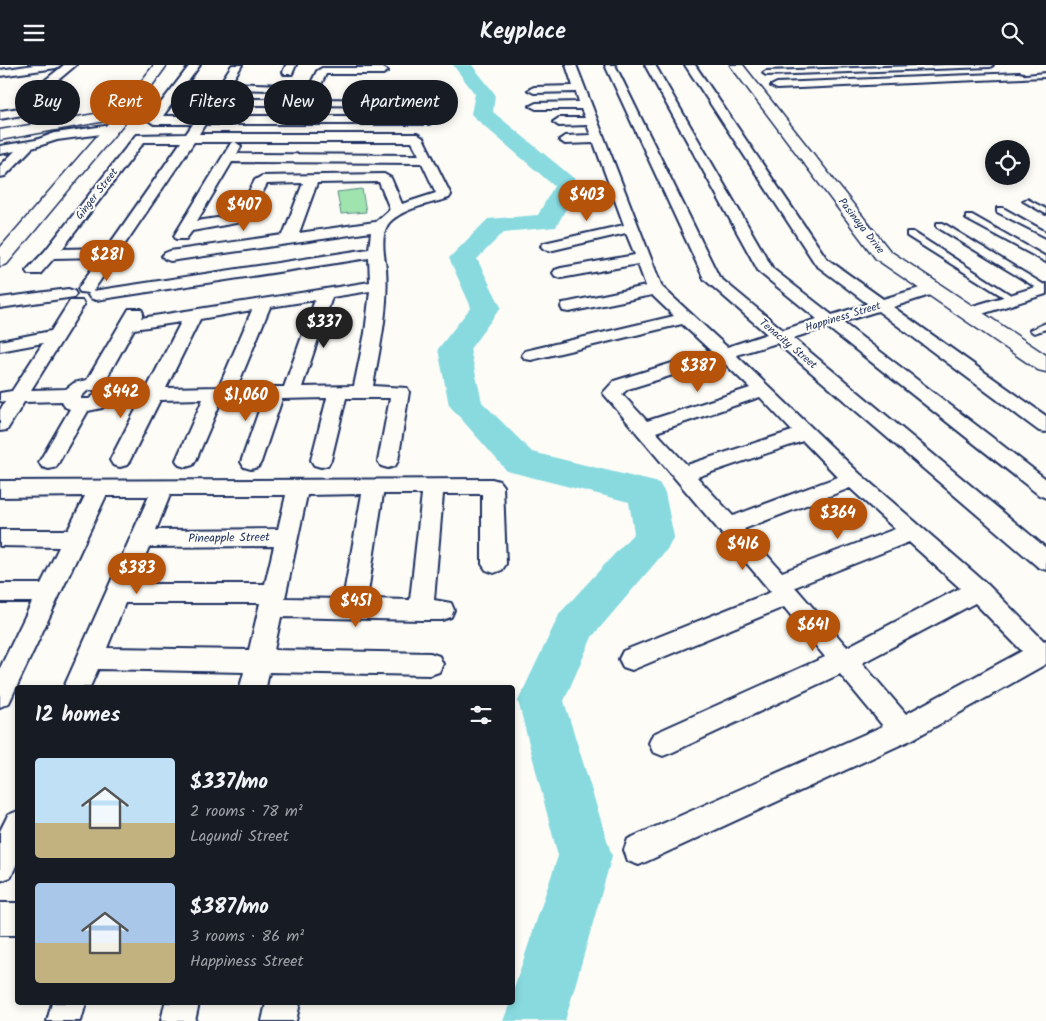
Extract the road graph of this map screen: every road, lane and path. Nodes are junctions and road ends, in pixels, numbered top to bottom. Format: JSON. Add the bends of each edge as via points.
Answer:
{"nodes":[{"id":1,"x":56,"y":65,"type":"edge"},
{"id":2,"x":71,"y":65,"type":"edge"},
{"id":3,"x":161,"y":65,"type":"edge"},
{"id":4,"x":196,"y":65,"type":"edge"},
{"id":5,"x":610,"y":65,"type":"edge"},
{"id":6,"x":650,"y":65,"type":"edge"},
{"id":7,"x":690,"y":65,"type":"edge"},
{"id":8,"x":736,"y":65,"type":"edge"},
{"id":9,"x":990,"y":65,"type":"edge"},
{"id":10,"x":1003,"y":65,"type":"edge"},
{"id":11,"x":916,"y":66,"type":"edge"},
{"id":12,"x":323,"y":68,"type":"edge"},
{"id":13,"x":384,"y":68,"type":"edge"},
{"id":14,"x":844,"y":68,"type":"edge"},
{"id":15,"x":238,"y":69,"type":"edge"},
{"id":16,"x":570,"y":71,"type":"edge"},
{"id":17,"x":0,"y":73,"type":"edge"},
{"id":18,"x":766,"y":73,"type":"dead end"},
{"id":19,"x":1046,"y":75,"type":"edge"},
{"id":20,"x":1019,"y":76,"type":"junction"},
{"id":21,"x":55,"y":77,"type":"junction"},
{"id":22,"x":36,"y":80,"type":"dead end"},
{"id":23,"x":51,"y":80,"type":"edge"},
{"id":24,"x":150,"y":80,"type":"edge"},
{"id":25,"x":184,"y":80,"type":"edge"},
{"id":26,"x":229,"y":80,"type":"edge"},
{"id":27,"x":933,"y":80,"type":"junction"},
{"id":28,"x":859,"y":83,"type":"junction"},
{"id":29,"x":777,"y":86,"type":"dead end"},
{"id":30,"x":580,"y":89,"type":"junction"},
{"id":31,"x":534,"y":90,"type":"dead end"},
{"id":32,"x":171,"y":97,"type":"edge"},
{"id":33,"x":342,"y":101,"type":"edge"},
{"id":34,"x":586,"y":105,"type":"junction"},
{"id":35,"x":536,"y":106,"type":"dead end"},
{"id":36,"x":15,"y":113,"type":"edge"},
{"id":37,"x":0,"y":115,"type":"edge"},
{"id":38,"x":90,"y":119,"type":"edge"},
{"id":39,"x":171,"y":119,"type":"edge"},
{"id":40,"x":254,"y":119,"type":"edge"},
{"id":41,"x":342,"y":120,"type":"edge"},
{"id":42,"x":592,"y":121,"type":"junction"},
{"id":43,"x":559,"y":122,"type":"dead end"},
{"id":44,"x":115,"y":125,"type":"edge"},
{"id":45,"x":198,"y":125,"type":"edge"},
{"id":46,"x":109,"y":132,"type":"junction"},
{"id":47,"x":0,"y":135,"type":"edge"},
{"id":48,"x":190,"y":138,"type":"junction"},
{"id":49,"x":239,"y":138,"type":"junction"},
{"id":50,"x":599,"y":139,"type":"junction"},
{"id":51,"x":565,"y":140,"type":"dead end"},
{"id":52,"x":34,"y":144,"type":"junction"},
{"id":53,"x":0,"y":150,"type":"edge"},
{"id":54,"x":228,"y":158,"type":"junction"},
{"id":55,"x":428,"y":159,"type":"junction"},
{"id":56,"x":2,"y":170,"type":"edge"},
{"id":57,"x":311,"y":179,"type":"junction"},
{"id":58,"x":1027,"y":201,"type":"dead end"},
{"id":59,"x":1000,"y":210,"type":"dead end"},
{"id":60,"x":398,"y":211,"type":"junction"},
{"id":61,"x":1046,"y":212,"type":"edge"},
{"id":62,"x":969,"y":217,"type":"dead end"},
{"id":63,"x":940,"y":225,"type":"dead end"},
{"id":64,"x":187,"y":227,"type":"junction"},
{"id":65,"x":380,"y":227,"type":"junction"},
{"id":66,"x":632,"y":227,"type":"junction"},
{"id":67,"x":910,"y":234,"type":"dead end"},
{"id":68,"x":1046,"y":235,"type":"edge"},
{"id":69,"x":289,"y":239,"type":"junction"},
{"id":70,"x":549,"y":246,"type":"dead end"},
{"id":71,"x":111,"y":252,"type":"junction"},
{"id":72,"x":377,"y":252,"type":"junction"},
{"id":73,"x":50,"y":254,"type":"junction"},
{"id":74,"x":170,"y":256,"type":"junction"},
{"id":75,"x":643,"y":258,"type":"junction"},
{"id":76,"x":0,"y":260,"type":"edge"},
{"id":77,"x":1046,"y":261,"type":"edge"},
{"id":78,"x":34,"y":271,"type":"dead end"},
{"id":79,"x":561,"y":273,"type":"dead end"},
{"id":80,"x":379,"y":285,"type":"junction"},
{"id":81,"x":151,"y":287,"type":"junction"},
{"id":82,"x":655,"y":289,"type":"junction"},
{"id":83,"x":933,"y":289,"type":"junction"},
{"id":84,"x":1046,"y":289,"type":"edge"},
{"id":85,"x":91,"y":292,"type":"junction"},
{"id":86,"x":325,"y":294,"type":"junction"},
{"id":87,"x":69,"y":299,"type":"junction"},
{"id":88,"x":1013,"y":299,"type":"junction"},
{"id":89,"x":0,"y":303,"type":"edge"},
{"id":90,"x":263,"y":304,"type":"junction"},
{"id":91,"x":879,"y":306,"type":"junction"},
{"id":92,"x":569,"y":307,"type":"dead end"},
{"id":93,"x":0,"y":310,"type":"edge"},
{"id":94,"x":969,"y":313,"type":"junction"},
{"id":95,"x":193,"y":315,"type":"junction"},
{"id":96,"x":685,"y":318,"type":"junction"},
{"id":97,"x":831,"y":321,"type":"junction"},
{"id":98,"x":1046,"y":326,"type":"edge"},
{"id":99,"x":1034,"y":330,"type":"dead end"},
{"id":100,"x":57,"y":335,"type":"junction"},
{"id":101,"x":779,"y":337,"type":"junction"},
{"id":102,"x":0,"y":345,"type":"edge"},
{"id":103,"x":724,"y":354,"type":"junction"},
{"id":104,"x":530,"y":355,"type":"dead end"},
{"id":105,"x":1046,"y":365,"type":"edge"},
{"id":106,"x":101,"y":389,"type":"junction"},
{"id":107,"x":763,"y":390,"type":"junction"},
{"id":108,"x":283,"y":393,"type":"junction"},
{"id":109,"x":338,"y":393,"type":"junction"},
{"id":110,"x":362,"y":393,"type":"junction"},
{"id":111,"x":154,"y":394,"type":"junction"},
{"id":112,"x":220,"y":394,"type":"junction"},
{"id":113,"x":9,"y":397,"type":"edge"},
{"id":114,"x":76,"y":400,"type":"junction"},
{"id":115,"x":0,"y":425,"type":"edge"},
{"id":116,"x":1046,"y":426,"type":"edge"},
{"id":117,"x":644,"y":429,"type":"junction"},
{"id":118,"x":806,"y":433,"type":"junction"},
{"id":119,"x":120,"y":460,"type":"dead end"},
{"id":120,"x":186,"y":460,"type":"dead end"},
{"id":121,"x":320,"y":460,"type":"dead end"},
{"id":122,"x":388,"y":461,"type":"dead end"},
{"id":123,"x":49,"y":462,"type":"dead end"},
{"id":124,"x":251,"y":462,"type":"dead end"},
{"id":125,"x":683,"y":474,"type":"junction"},
{"id":126,"x":853,"y":479,"type":"junction"},
{"id":127,"x":374,"y":486,"type":"junction"},
{"id":128,"x":433,"y":486,"type":"junction"},
{"id":129,"x":298,"y":487,"type":"junction"},
{"id":130,"x":99,"y":488,"type":"junction"},
{"id":131,"x":162,"y":488,"type":"junction"},
{"id":132,"x":0,"y":489,"type":"edge"},
{"id":133,"x":1046,"y":490,"type":"edge"},
{"id":134,"x":729,"y":526,"type":"junction"},
{"id":135,"x":911,"y":531,"type":"junction"},
{"id":136,"x":287,"y":537,"type":"junction"},
{"id":137,"x":0,"y":539,"type":"edge"},
{"id":138,"x":75,"y":539,"type":"junction"},
{"id":139,"x":141,"y":539,"type":"junction"},
{"id":140,"x":1046,"y":561,"type":"edge"},
{"id":141,"x":494,"y":564,"type":"dead end"},
{"id":142,"x":783,"y":589,"type":"junction"},
{"id":143,"x":978,"y":590,"type":"junction"},
{"id":144,"x":0,"y":593,"type":"edge"},
{"id":145,"x":49,"y":593,"type":"junction"},
{"id":146,"x":117,"y":594,"type":"junction"},
{"id":147,"x":273,"y":600,"type":"junction"},
{"id":148,"x":353,"y":609,"type":"junction"},
{"id":149,"x":1043,"y":653,"type":"edge"},
{"id":150,"x":90,"y":658,"type":"junction"},
{"id":151,"x":632,"y":659,"type":"dead end"},
{"id":152,"x":8,"y":660,"type":"edge"},
{"id":153,"x":259,"y":661,"type":"junction"},
{"id":154,"x":844,"y":661,"type":"junction"},
{"id":155,"x":430,"y":664,"type":"dead end"},
{"id":156,"x":78,"y":685,"type":"edge"},
{"id":157,"x":253,"y":685,"type":"edge"},
{"id":158,"x":0,"y":695,"type":"edge"},
{"id":159,"x":903,"y":730,"type":"junction"},
{"id":160,"x":663,"y":743,"type":"dead end"},
{"id":161,"x":15,"y":832,"type":"edge"},
{"id":162,"x":639,"y":850,"type":"dead end"},
{"id":163,"x":0,"y":866,"type":"edge"},
{"id":164,"x":68,"y":1005,"type":"edge"},
{"id":165,"x":182,"y":1005,"type":"edge"},
{"id":166,"x":283,"y":1005,"type":"edge"},
{"id":167,"x":64,"y":1021,"type":"edge"},
{"id":168,"x":178,"y":1021,"type":"edge"},
{"id":169,"x":279,"y":1021,"type":"edge"}],
"edges":[{"from":1,"to":17,"type":"street"},
{"from":2,"to":21,"type":"street"},
{"from":3,"to":24,"type":"street"},
{"from":4,"to":25,"type":"street"},
{"from":5,"to":101,"type":"street","name":"Tenacity Street","via":[[712,279]]},
{"from":6,"to":97,"type":"street","via":[[767,272]]},
{"from":7,"to":91,"type":"street","via":[[821,263]]},
{"from":8,"to":83,"type":"street","name":"Pasinaya Drive","via":[[883,255]]},
{"from":9,"to":11,"type":"lane"},
{"from":10,"to":20,"type":"street"},
{"from":11,"to":14,"type":"lane"},
{"from":11,"to":27,"type":"street"},
{"from":12,"to":13,"type":"street"},
{"from":12,"to":33,"type":"street","via":[[319,86],[305,106]]},
{"from":14,"to":18,"type":"lane"},
{"from":14,"to":28,"type":"street"},
{"from":15,"to":26,"type":"street"},
{"from":16,"to":30,"type":"street"},
{"from":19,"to":20,"type":"lane"},
{"from":20,"to":27,"type":"street"},
{"from":21,"to":22,"type":"street"},
{"from":21,"to":23,"type":"street"},
{"from":27,"to":28,"type":"street"},
{"from":28,"to":29,"type":"street"},
{"from":30,"to":31,"type":"street"},
{"from":30,"to":34,"type":"street"},
{"from":32,"to":39,"type":"street","via":[[154,119]]},
{"from":34,"to":35,"type":"street"},
{"from":34,"to":42,"type":"street"},
{"from":36,"to":37,"type":"street"},
{"from":38,"to":47,"type":"street"},
{"from":40,"to":41,"type":"street"},
{"from":42,"to":43,"type":"street"},
{"from":42,"to":50,"type":"street"},
{"from":44,"to":46,"type":"street"},
{"from":45,"to":48,"type":"street"},
{"from":46,"to":52,"type":"street"},
{"from":46,"to":76,"type":"street"},
{"from":48,"to":49,"type":"street"},
{"from":48,"to":71,"type":"street"},
{"from":48,"to":73,"type":"street","name":"Ginger Street","via":[[140,138]]},
{"from":49,"to":54,"type":"street"},
{"from":49,"to":55,"type":"street","via":[[417,138]]},
{"from":50,"to":51,"type":"street"},
{"from":50,"to":66,"type":"street"},
{"from":52,"to":53,"type":"street"},
{"from":52,"to":56,"type":"street"},
{"from":54,"to":55,"type":"street"},
{"from":54,"to":64,"type":"street"},
{"from":55,"to":60,"type":"street","via":[[444,195]]},
{"from":57,"to":60,"type":"street","via":[[384,178]]},
{"from":57,"to":64,"type":"street","via":[[262,180],[242,218]]},
{"from":57,"to":69,"type":"street"},
{"from":58,"to":61,"type":"lane"},
{"from":59,"to":68,"type":"lane"},
{"from":60,"to":65,"type":"street"},
{"from":62,"to":77,"type":"lane"},
{"from":63,"to":84,"type":"lane"},
{"from":64,"to":74,"type":"street"},
{"from":65,"to":69,"type":"street"},
{"from":65,"to":72,"type":"street"},
{"from":66,"to":70,"type":"street"},
{"from":66,"to":75,"type":"street"},
{"from":67,"to":88,"type":"lane"},
{"from":69,"to":74,"type":"street"},
{"from":71,"to":73,"type":"street"},
{"from":71,"to":85,"type":"street"},
{"from":72,"to":80,"type":"street"},
{"from":72,"to":81,"type":"street"},
{"from":73,"to":78,"type":"street","name":"Ginger Street"},
{"from":74,"to":81,"type":"street"},
{"from":75,"to":79,"type":"street"},
{"from":75,"to":82,"type":"street"},
{"from":80,"to":86,"type":"street"},
{"from":80,"to":110,"type":"street","via":[[380,298]]},
{"from":81,"to":85,"type":"street"},
{"from":82,"to":92,"type":"street"},
{"from":82,"to":96,"type":"street"},
{"from":83,"to":91,"type":"street","name":"Happiness Street"},
{"from":83,"to":94,"type":"street","name":"Pasinaya Drive"},
{"from":84,"to":88,"type":"street"},
{"from":85,"to":87,"type":"street","via":[[87,303]]},
{"from":86,"to":90,"type":"street"},
{"from":86,"to":108,"type":"street"},
{"from":87,"to":89,"type":"street"},
{"from":87,"to":93,"type":"street"},
{"from":87,"to":100,"type":"street"},
{"from":88,"to":94,"type":"street"},
{"from":90,"to":95,"type":"street"},
{"from":90,"to":112,"type":"street"},
{"from":91,"to":97,"type":"street","name":"Happiness Street"},
{"from":91,"to":116,"type":"street"},
{"from":94,"to":105,"type":"street","name":"Pasinaya Drive"},
{"from":95,"to":106,"type":"street","via":[[132,318]]},
{"from":95,"to":111,"type":"street"},
{"from":96,"to":103,"type":"street"},
{"from":96,"to":104,"type":"street"},
{"from":97,"to":101,"type":"street","name":"Happiness Street"},
{"from":97,"to":133,"type":"street"},
{"from":98,"to":99,"type":"lane"},
{"from":100,"to":102,"type":"street"},
{"from":100,"to":113,"type":"street"},
{"from":101,"to":103,"type":"street","name":"Happiness Street"},
{"from":101,"to":140,"type":"street","name":"Tenacity Street"},
{"from":103,"to":107,"type":"street"},
{"from":103,"to":117,"type":"street","name":"Happiness Street","via":[[621,385],[612,393]]},
{"from":106,"to":111,"type":"street"},
{"from":106,"to":114,"type":"street","via":[[80,387]]},
{"from":107,"to":117,"type":"street"},
{"from":107,"to":118,"type":"street"},
{"from":108,"to":109,"type":"street"},
{"from":108,"to":112,"type":"street"},
{"from":108,"to":124,"type":"street"},
{"from":109,"to":110,"type":"street"},
{"from":109,"to":121,"type":"street"},
{"from":110,"to":122,"type":"street","via":[[400,392]]},
{"from":111,"to":112,"type":"street"},
{"from":111,"to":119,"type":"street"},
{"from":112,"to":120,"type":"street"},
{"from":113,"to":114,"type":"street"},
{"from":113,"to":115,"type":"street"},
{"from":114,"to":123,"type":"street"},
{"from":117,"to":125,"type":"street"},
{"from":118,"to":125,"type":"street"},
{"from":118,"to":126,"type":"street"},
{"from":125,"to":134,"type":"street"},
{"from":126,"to":134,"type":"street"},
{"from":126,"to":135,"type":"street"},
{"from":127,"to":128,"type":"street"},
{"from":127,"to":129,"type":"street"},
{"from":127,"to":148,"type":"street"},
{"from":128,"to":141,"type":"street","via":[[492,486]]},
{"from":128,"to":148,"type":"street","via":[[431,610]]},
{"from":129,"to":131,"type":"street"},
{"from":129,"to":136,"type":"street"},
{"from":130,"to":131,"type":"street"},
{"from":130,"to":132,"type":"street"},
{"from":130,"to":138,"type":"street"},
{"from":131,"to":139,"type":"street"},
{"from":134,"to":142,"type":"street"},
{"from":135,"to":142,"type":"street"},
{"from":135,"to":143,"type":"street"},
{"from":136,"to":139,"type":"street","name":"Pineapple Street"},
{"from":136,"to":147,"type":"street"},
{"from":137,"to":138,"type":"street"},
{"from":138,"to":145,"type":"street"},
{"from":139,"to":146,"type":"street"},
{"from":142,"to":151,"type":"street"},
{"from":142,"to":154,"type":"street"},
{"from":143,"to":149,"type":"street"},
{"from":143,"to":154,"type":"street"},
{"from":144,"to":145,"type":"street"},
{"from":145,"to":152,"type":"street"},
{"from":146,"to":147,"type":"street"},
{"from":146,"to":150,"type":"street"},
{"from":147,"to":148,"type":"street"},
{"from":147,"to":153,"type":"street"},
{"from":149,"to":159,"type":"street"},
{"from":150,"to":153,"type":"street"},
{"from":150,"to":156,"type":"street"},
{"from":152,"to":158,"type":"street"},
{"from":153,"to":155,"type":"street"},
{"from":153,"to":157,"type":"street"},
{"from":154,"to":159,"type":"street"},
{"from":154,"to":160,"type":"street"},
{"from":159,"to":162,"type":"street"},
{"from":161,"to":163,"type":"street"},
{"from":164,"to":167,"type":"street"},
{"from":165,"to":168,"type":"street"},
{"from":166,"to":169,"type":"street"}]}
